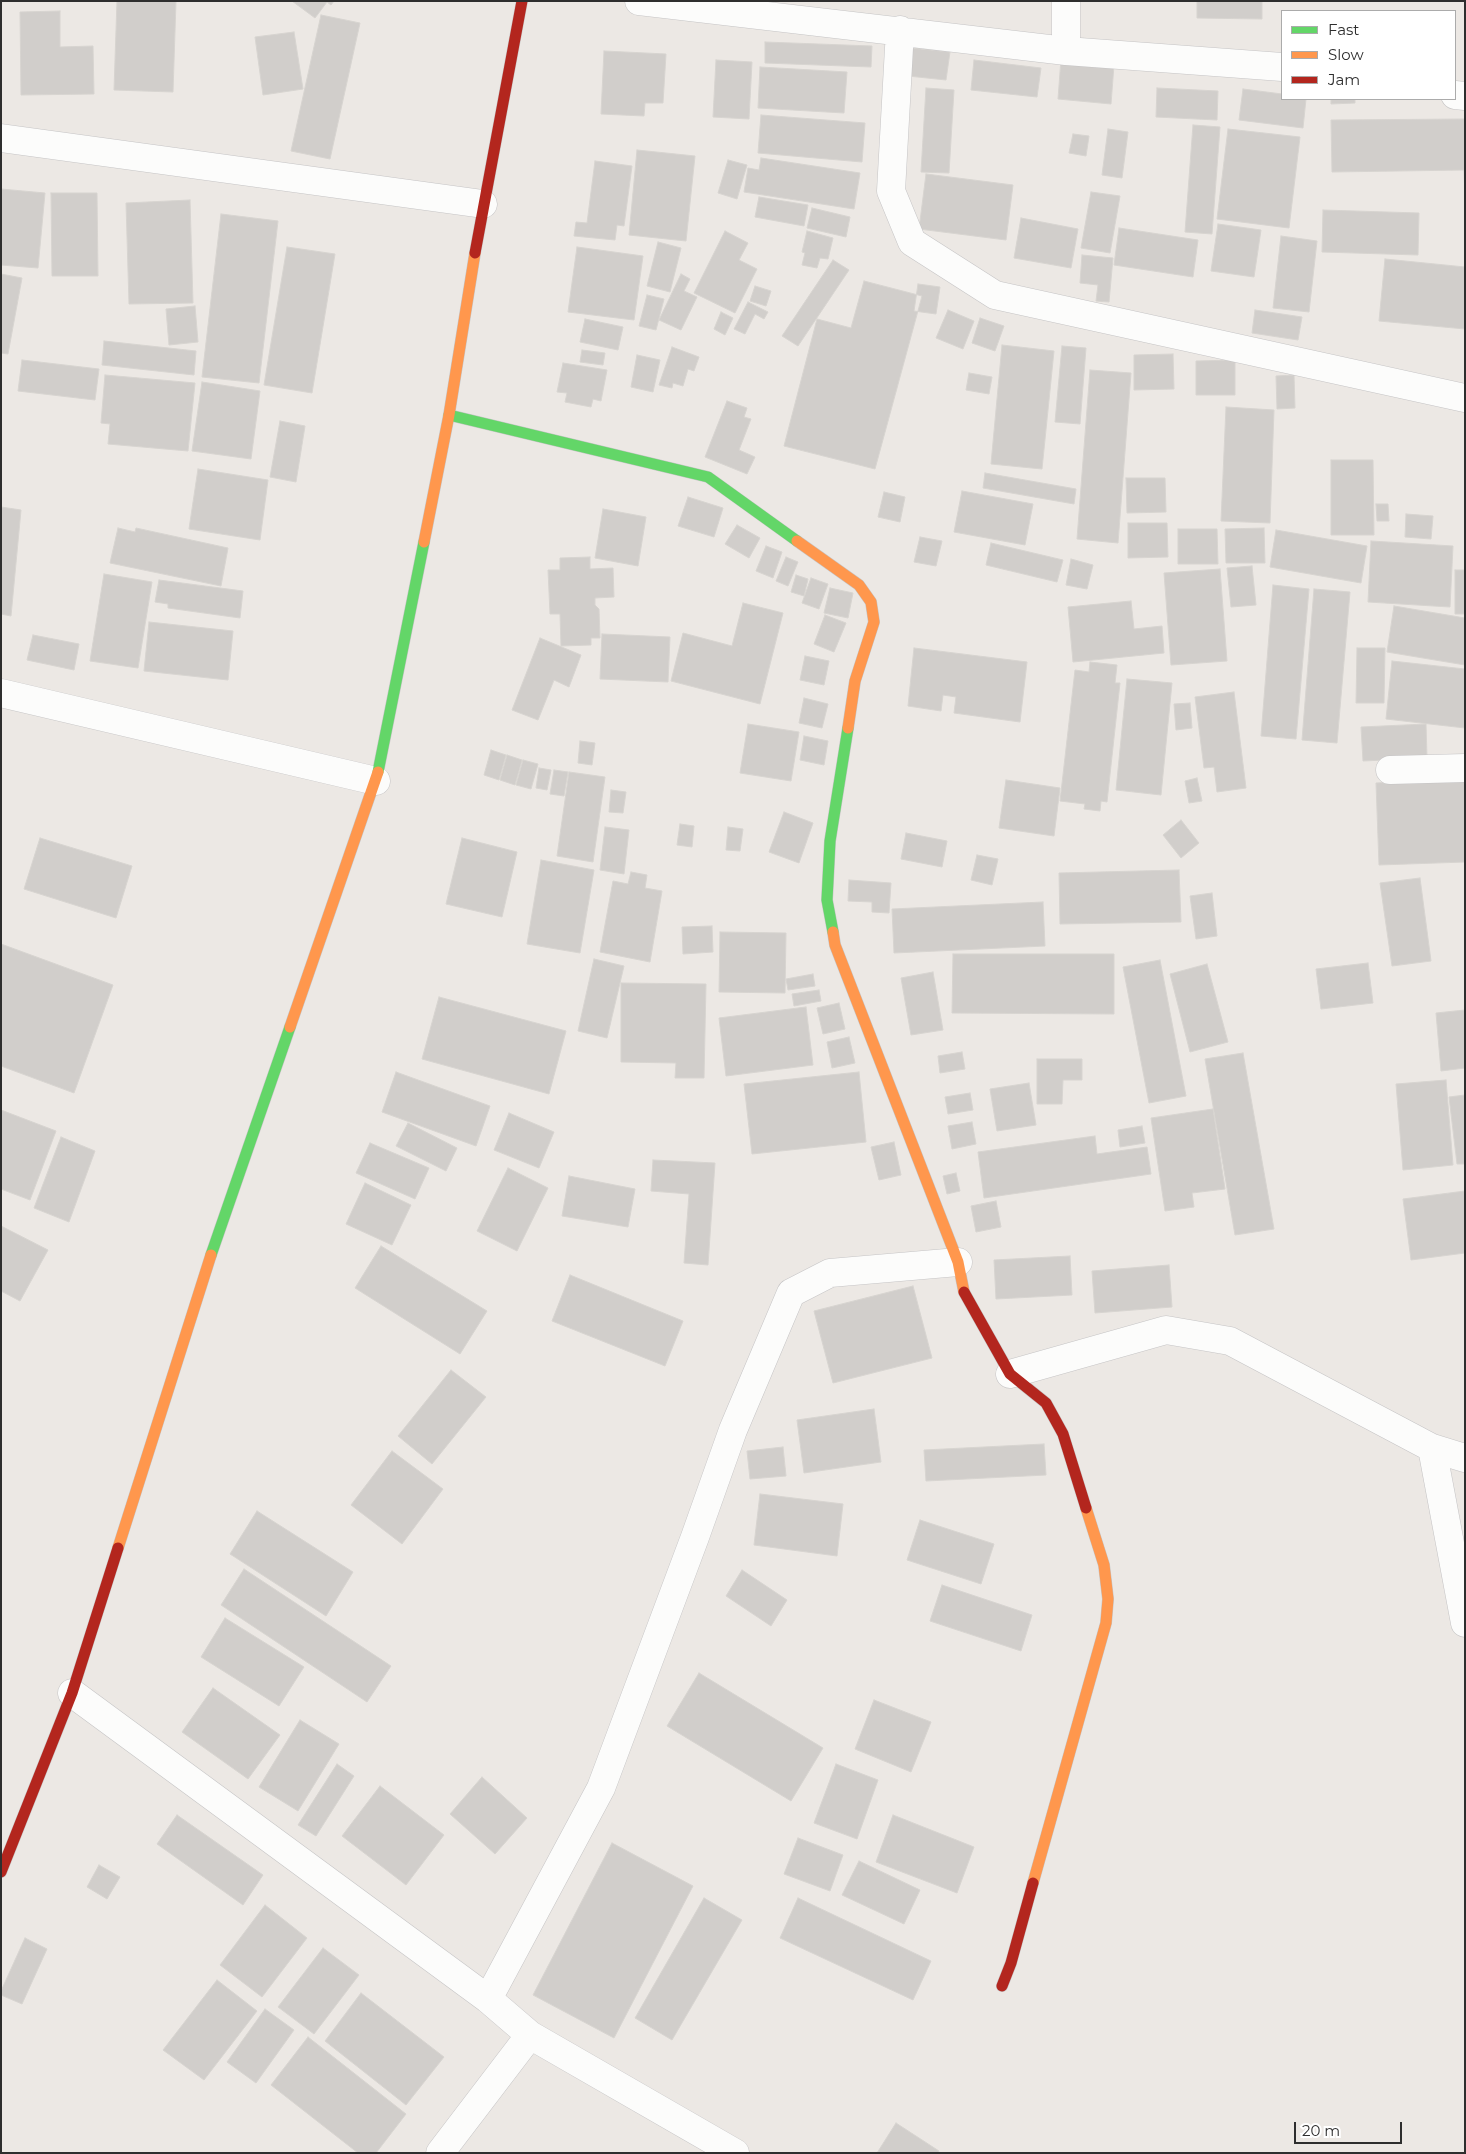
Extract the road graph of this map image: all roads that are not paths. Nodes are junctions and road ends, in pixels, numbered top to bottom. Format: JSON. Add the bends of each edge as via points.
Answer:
{"nodes":[{"id":1,"x":522,"y":1,"type":"edge"},
{"id":2,"x":639,"y":1,"type":"edge"},
{"id":3,"x":1066,"y":1,"type":"edge"},
{"id":4,"x":900,"y":30,"type":"junction"},
{"id":5,"x":1066,"y":51,"type":"junction"},
{"id":6,"x":1281,"y":67,"type":"edge"},
{"id":7,"x":1,"y":138,"type":"edge"},
{"id":8,"x":483,"y":204,"type":"junction"},
{"id":9,"x":1465,"y":398,"type":"edge"},
{"id":10,"x":449,"y":414,"type":"junction"},
{"id":11,"x":1,"y":693,"type":"edge"},
{"id":12,"x":1465,"y":768,"type":"edge"},
{"id":13,"x":1390,"y":770,"type":"dead end"},
{"id":14,"x":376,"y":781,"type":"junction"},
{"id":15,"x":958,"y":1262,"type":"junction"},
{"id":16,"x":1010,"y":1374,"type":"junction"},
{"id":17,"x":1432,"y":1448,"type":"junction"},
{"id":18,"x":1465,"y":1458,"type":"edge"},
{"id":19,"x":1465,"y":1623,"type":"edge"},
{"id":20,"x":72,"y":1693,"type":"junction"},
{"id":21,"x":1,"y":1872,"type":"edge"},
{"id":22,"x":1002,"y":1986,"type":"dead end"},
{"id":23,"x":488,"y":1999,"type":"junction"},
{"id":24,"x":530,"y":2035,"type":"junction"},
{"id":25,"x":440,"y":2153,"type":"edge"},
{"id":26,"x":736,"y":2153,"type":"edge"}],
"edges":[{"from":1,"to":8,"type":"street"},
{"from":2,"to":4,"type":"street"},
{"from":3,"to":5,"type":"street"},
{"from":4,"to":5,"type":"street"},
{"from":4,"to":9,"type":"street","via":[[891,191],[912,242],[995,295]]},
{"from":5,"to":6,"type":"street"},
{"from":7,"to":8,"type":"street"},
{"from":8,"to":10,"type":"street"},
{"from":10,"to":14,"type":"street"},
{"from":10,"to":15,"type":"street","via":[[708,477],[859,585],[872,602],[874,622],[855,681],[830,841],[827,900],[835,946],[849,987]]},
{"from":11,"to":14,"type":"street"},
{"from":12,"to":13,"type":"street"},
{"from":14,"to":20,"type":"street","via":[[217,1235]]},
{"from":15,"to":16,"type":"street","via":[[965,1295]]},
{"from":15,"to":23,"type":"street","via":[[830,1273],[791,1293],[733,1430],[602,1788]]},
{"from":16,"to":17,"type":"street","via":[[1166,1330],[1230,1341]]},
{"from":16,"to":22,"type":"street","via":[[1046,1403],[1063,1434],[1104,1564],[1108,1600],[1106,1623]]},
{"from":17,"to":18,"type":"street"},
{"from":17,"to":19,"type":"street"},
{"from":20,"to":21,"type":"street"},
{"from":20,"to":23,"type":"street"},
{"from":23,"to":24,"type":"street"},
{"from":24,"to":25,"type":"street"},
{"from":24,"to":26,"type":"street"}]}
